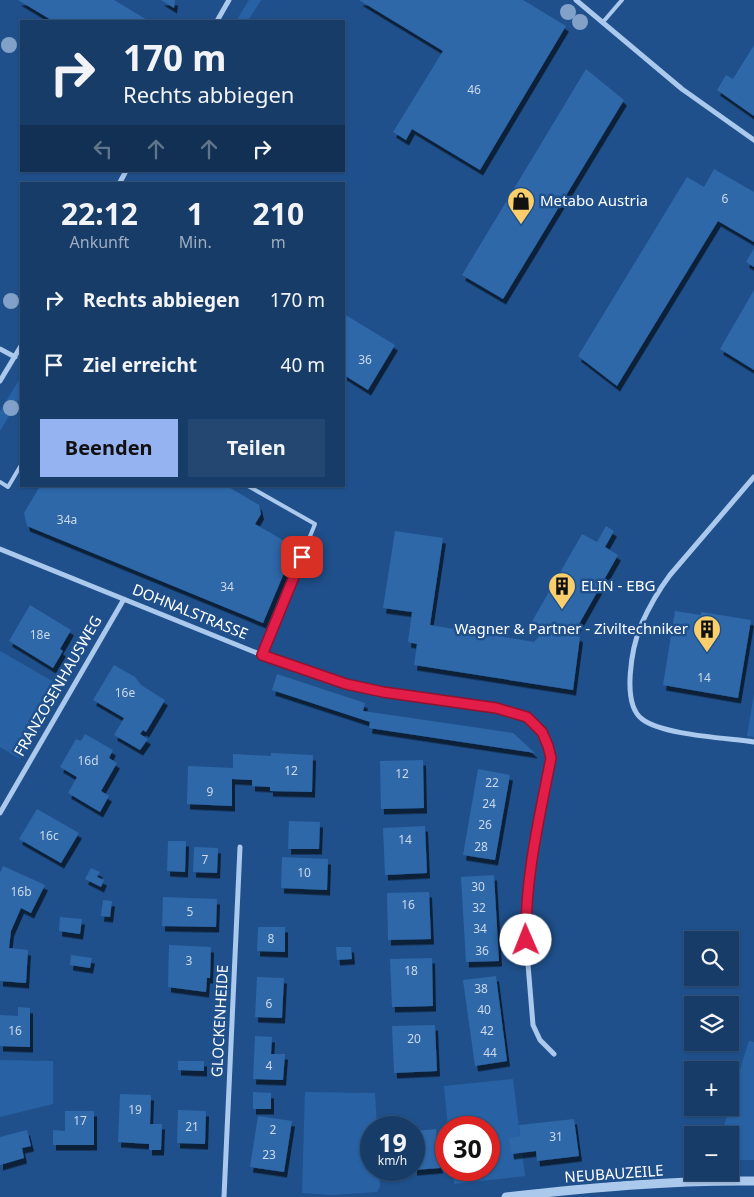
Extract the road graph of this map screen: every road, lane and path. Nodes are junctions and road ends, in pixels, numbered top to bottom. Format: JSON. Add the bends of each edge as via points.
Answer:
{"nodes":[{"id":1,"x":229,"y":0,"type":"edge"},
{"id":2,"x":576,"y":0,"type":"edge"},
{"id":3,"x":622,"y":0,"type":"edge"},
{"id":4,"x":218,"y":20,"type":"edge"},
{"id":5,"x":603,"y":22,"type":"junction"},
{"id":6,"x":754,"y":140,"type":"edge"},
{"id":7,"x":20,"y":348,"type":"edge"},
{"id":8,"x":0,"y":349,"type":"edge"},
{"id":9,"x":15,"y":357,"type":"junction"},
{"id":10,"x":20,"y":360,"type":"edge"},
{"id":11,"x":0,"y":381,"type":"edge"},
{"id":12,"x":20,"y":467,"type":"edge"},
{"id":13,"x":754,"y":477,"type":"edge"},
{"id":14,"x":0,"y":482,"type":"edge"},
{"id":15,"x":250,"y":487,"type":"edge"},
{"id":16,"x":0,"y":548,"type":"edge"},
{"id":17,"x":124,"y":599,"type":"junction"},
{"id":18,"x":262,"y":655,"type":"junction"},
{"id":19,"x":754,"y":742,"type":"edge"},
{"id":20,"x":0,"y":813,"type":"edge"},
{"id":21,"x":240,"y":847,"type":"dead end"},
{"id":22,"x":554,"y":1054,"type":"dead end"},
{"id":23,"x":754,"y":1181,"type":"edge"},
{"id":24,"x":224,"y":1197,"type":"edge"},
{"id":25,"x":506,"y":1197,"type":"edge"}],
"edges":[{"from":1,"to":4,"type":"street"},
{"from":2,"to":5,"type":"street"},
{"from":3,"to":5,"type":"lane"},
{"from":5,"to":6,"type":"street","via":[[682,89]]},
{"from":7,"to":9,"type":"street"},
{"from":8,"to":9,"type":"street"},
{"from":9,"to":10,"type":"lane"},
{"from":9,"to":11,"type":"street"},
{"from":12,"to":14,"type":"lane","via":[[8,487]]},
{"from":13,"to":19,"type":"street","via":[[658,591],[640,626],[630,682],[630,701],[642,720],[656,727]]},
{"from":15,"to":18,"type":"lane","via":[[315,524]]},
{"from":16,"to":17,"type":"street","name":"DOHNALSTRASSE"},
{"from":17,"to":18,"type":"street","name":"DOHNALSTRASSE"},
{"from":17,"to":20,"type":"street","name":"FRANZOSENHAUSWEG"},
{"from":18,"to":22,"type":"street","name":"DOHNALSTRASSE","via":[[346,684],[496,708],[527,717],[542,732],[551,758],[529,875],[526,940],[533,1025],[540,1040]]},
{"from":21,"to":24,"type":"street","name":"GLOCKENHEIDE"},
{"from":23,"to":25,"type":"street","name":"NEUBAUZEILE","via":[[592,1188]]}]}
